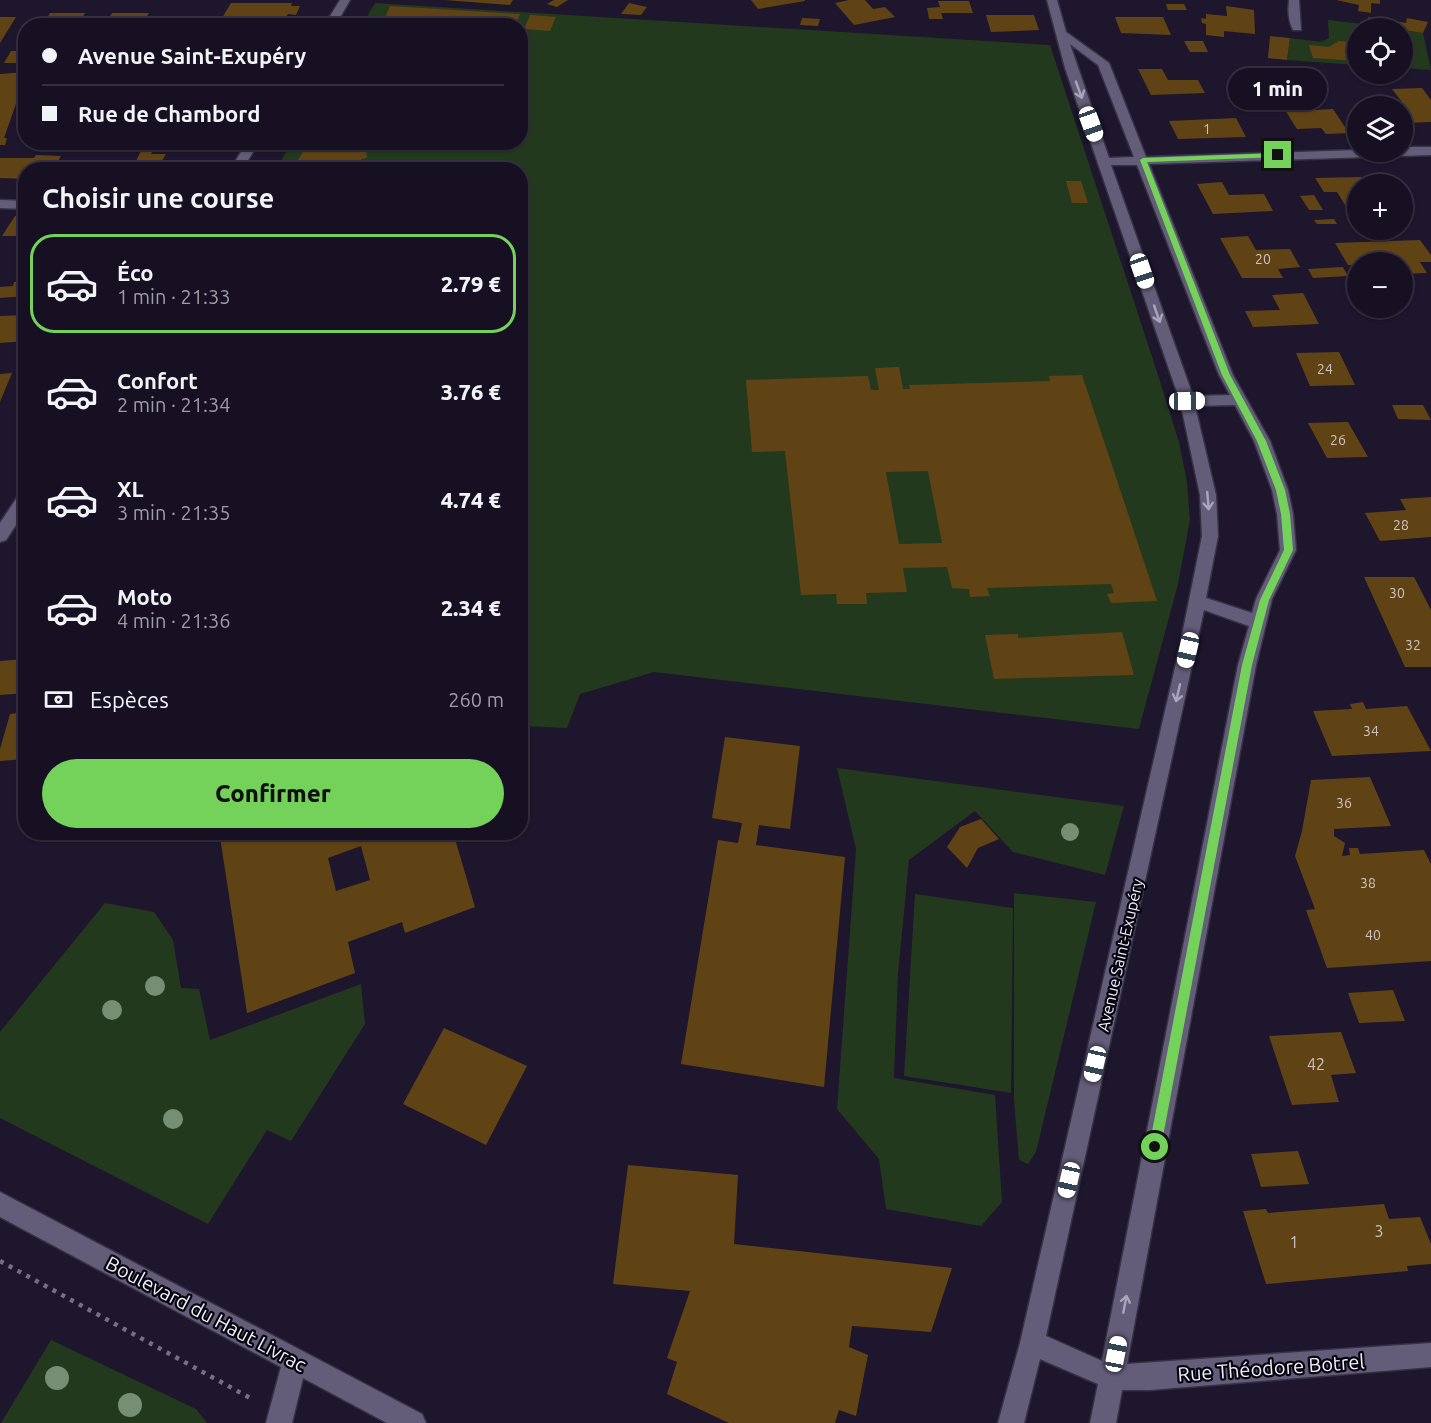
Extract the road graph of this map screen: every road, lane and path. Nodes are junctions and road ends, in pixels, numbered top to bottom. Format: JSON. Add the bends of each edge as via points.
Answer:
{"nodes":[{"id":1,"x":345,"y":0,"type":"edge"},
{"id":2,"x":1052,"y":0,"type":"edge"},
{"id":3,"x":1294,"y":0,"type":"edge"},
{"id":4,"x":334,"y":18,"type":"edge"},
{"id":5,"x":1297,"y":28,"type":"dead end"},
{"id":6,"x":1063,"y":34,"type":"junction"},
{"id":7,"x":1413,"y":151,"type":"edge"},
{"id":8,"x":1430,"y":151,"type":"edge"},
{"id":9,"x":1347,"y":154,"type":"edge"},
{"id":10,"x":1143,"y":160,"type":"junction"},
{"id":11,"x":1105,"y":162,"type":"junction"},
{"id":12,"x":0,"y":204,"type":"edge"},
{"id":13,"x":18,"y":205,"type":"edge"},
{"id":14,"x":1239,"y":400,"type":"junction"},
{"id":15,"x":1187,"y":401,"type":"junction"},
{"id":16,"x":18,"y":508,"type":"edge"},
{"id":17,"x":0,"y":536,"type":"edge"},
{"id":18,"x":1199,"y":602,"type":"junction"},
{"id":19,"x":1258,"y":622,"type":"junction"},
{"id":20,"x":0,"y":1204,"type":"edge"},
{"id":21,"x":0,"y":1261,"type":"edge"},
{"id":22,"x":1032,"y":1343,"type":"junction"},
{"id":23,"x":1431,"y":1355,"type":"edge"},
{"id":24,"x":295,"y":1362,"type":"junction"},
{"id":25,"x":1111,"y":1377,"type":"junction"},
{"id":26,"x":280,"y":1419,"type":"edge"},
{"id":27,"x":413,"y":1423,"type":"edge"},
{"id":28,"x":1011,"y":1423,"type":"edge"},
{"id":29,"x":1103,"y":1423,"type":"edge"}],
"edges":[{"from":1,"to":4,"type":"street"},
{"from":2,"to":6,"type":"street","name":"Avenue Saint-Exupéry"},
{"from":3,"to":5,"type":"street"},
{"from":6,"to":10,"type":"street","via":[[1103,63]]},
{"from":6,"to":11,"type":"street","name":"Avenue Saint-Exupéry","one_way":true},
{"from":7,"to":8,"type":"street"},
{"from":9,"to":10,"type":"street"},
{"from":10,"to":11,"type":"street"},
{"from":10,"to":14,"type":"street"},
{"from":11,"to":15,"type":"street","name":"Avenue Saint-Exupéry","one_way":true},
{"from":12,"to":13,"type":"street"},
{"from":14,"to":15,"type":"street"},
{"from":14,"to":19,"type":"street","via":[[1262,441],[1286,514],[1288,550]]},
{"from":15,"to":18,"type":"street","name":"Avenue Saint-Exupéry","one_way":true,"via":[[1208,495],[1210,536]]},
{"from":16,"to":17,"type":"street"},
{"from":18,"to":19,"type":"street"},
{"from":18,"to":22,"type":"street","name":"Avenue Saint-Exupéry","one_way":true},
{"from":25,"to":19,"type":"street","one_way":true},
{"from":20,"to":24,"type":"street","name":"Boulevard du Haut Livrac"},
{"from":21,"to":26,"type":"path"},
{"from":22,"to":25,"type":"street"},
{"from":22,"to":28,"type":"street","name":"Avenue Saint-Exupéry"},
{"from":23,"to":25,"type":"street","name":"Rue Théodore Botrel"},
{"from":24,"to":26,"type":"street"},
{"from":24,"to":27,"type":"street","name":"Boulevard du Haut Livrac"},
{"from":25,"to":29,"type":"street"}]}
